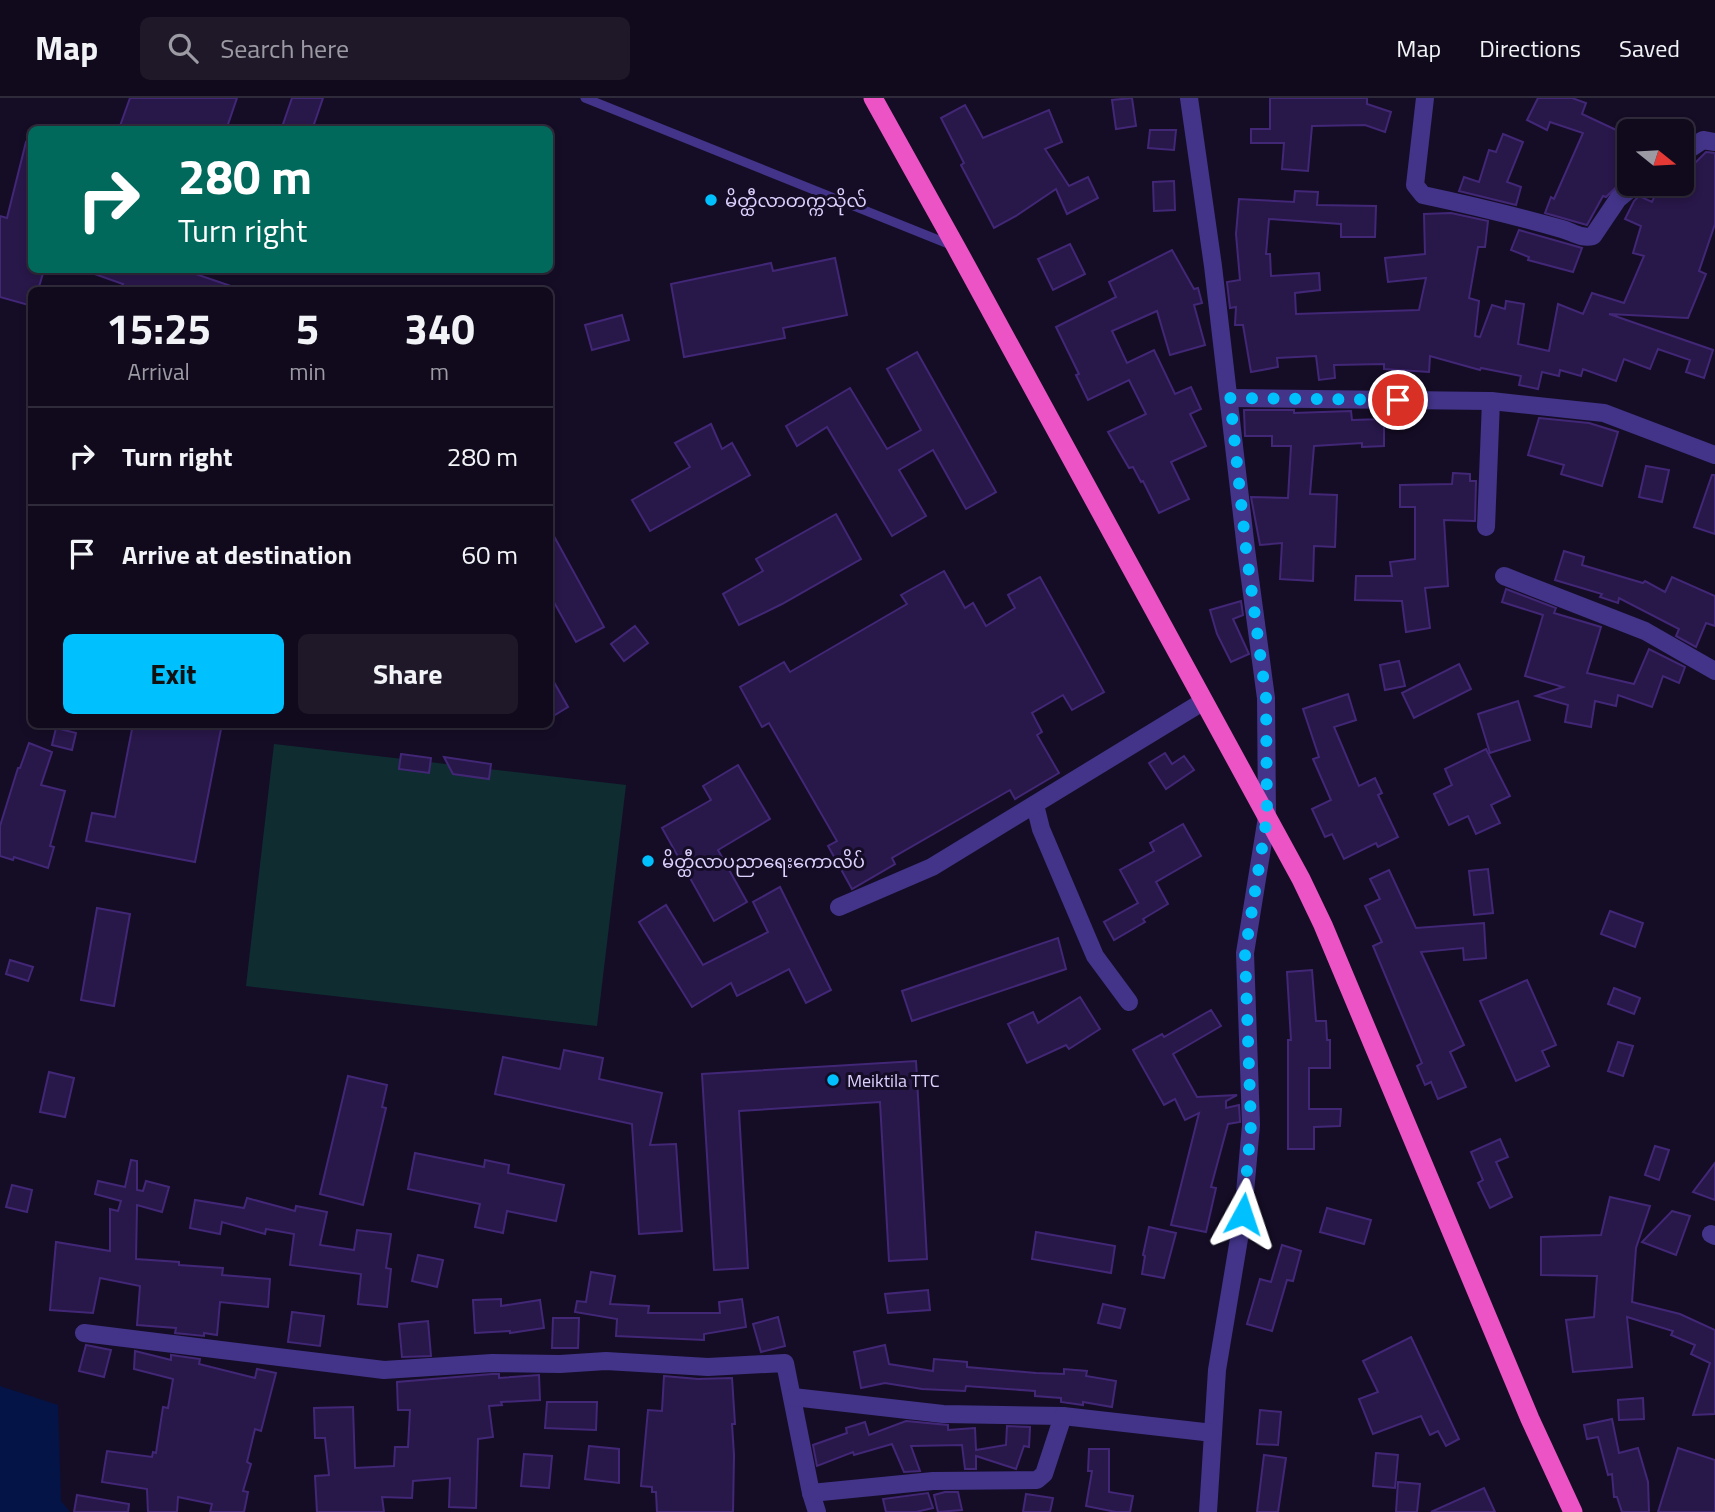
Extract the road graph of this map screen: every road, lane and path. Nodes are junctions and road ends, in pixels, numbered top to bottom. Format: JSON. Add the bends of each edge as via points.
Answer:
{"nodes":[{"id":1,"x":585,"y":98,"type":"edge"},
{"id":2,"x":873,"y":98,"type":"edge"},
{"id":3,"x":1189,"y":98,"type":"edge"},
{"id":4,"x":1425,"y":98,"type":"edge"},
{"id":5,"x":1715,"y":142,"type":"edge"},
{"id":6,"x":1694,"y":146,"type":"edge"},
{"id":7,"x":1622,"y":196,"type":"edge"},
{"id":8,"x":956,"y":247,"type":"junction"},
{"id":9,"x":1230,"y":398,"type":"junction"},
{"id":10,"x":1491,"y":401,"type":"junction"},
{"id":11,"x":1715,"y":455,"type":"edge"},
{"id":12,"x":1486,"y":527,"type":"dead end"},
{"id":13,"x":1504,"y":576,"type":"dead end"},
{"id":14,"x":1715,"y":671,"type":"edge"},
{"id":15,"x":1204,"y":701,"type":"junction"},
{"id":16,"x":1035,"y":805,"type":"junction"},
{"id":17,"x":1267,"y":817,"type":"junction"},
{"id":18,"x":839,"y":907,"type":"dead end"},
{"id":19,"x":1129,"y":1002,"type":"dead end"},
{"id":20,"x":84,"y":1333,"type":"dead end"},
{"id":21,"x":793,"y":1397,"type":"junction"},
{"id":22,"x":1063,"y":1416,"type":"junction"},
{"id":23,"x":1213,"y":1433,"type":"junction"},
{"id":24,"x":811,"y":1493,"type":"junction"},
{"id":25,"x":817,"y":1512,"type":"edge"},
{"id":26,"x":1208,"y":1512,"type":"edge"},
{"id":27,"x":1573,"y":1512,"type":"edge"}],
"edges":[{"from":1,"to":8,"type":"lane"},
{"from":2,"to":8,"type":"highway"},
{"from":3,"to":9,"type":"street"},
{"from":4,"to":7,"type":"street","via":[[1415,185],[1423,195],[1506,213],[1584,238],[1593,236]]},
{"from":5,"to":6,"type":"street","via":[[1703,140]]},
{"from":8,"to":15,"type":"highway"},
{"from":9,"to":10,"type":"street"},
{"from":9,"to":17,"type":"street","via":[[1266,698]]},
{"from":10,"to":11,"type":"street","via":[[1604,414]]},
{"from":10,"to":12,"type":"street"},
{"from":13,"to":14,"type":"street","via":[[1645,631]]},
{"from":15,"to":16,"type":"street"},
{"from":15,"to":17,"type":"highway"},
{"from":16,"to":18,"type":"street","via":[[932,867]]},
{"from":16,"to":19,"type":"street","via":[[1095,956]]},
{"from":17,"to":23,"type":"street","via":[[1245,953],[1251,1125],[1243,1214],[1217,1370]]},
{"from":17,"to":27,"type":"highway","via":[[1323,925]]},
{"from":20,"to":21,"type":"street","via":[[384,1370],[606,1361],[708,1367],[785,1363]]},
{"from":21,"to":22,"type":"street","via":[[943,1414]]},
{"from":21,"to":24,"type":"street"},
{"from":22,"to":23,"type":"street"},
{"from":22,"to":24,"type":"street","via":[[1044,1474],[1037,1480],[933,1481]]},
{"from":23,"to":26,"type":"street"},
{"from":24,"to":25,"type":"street"}]}
